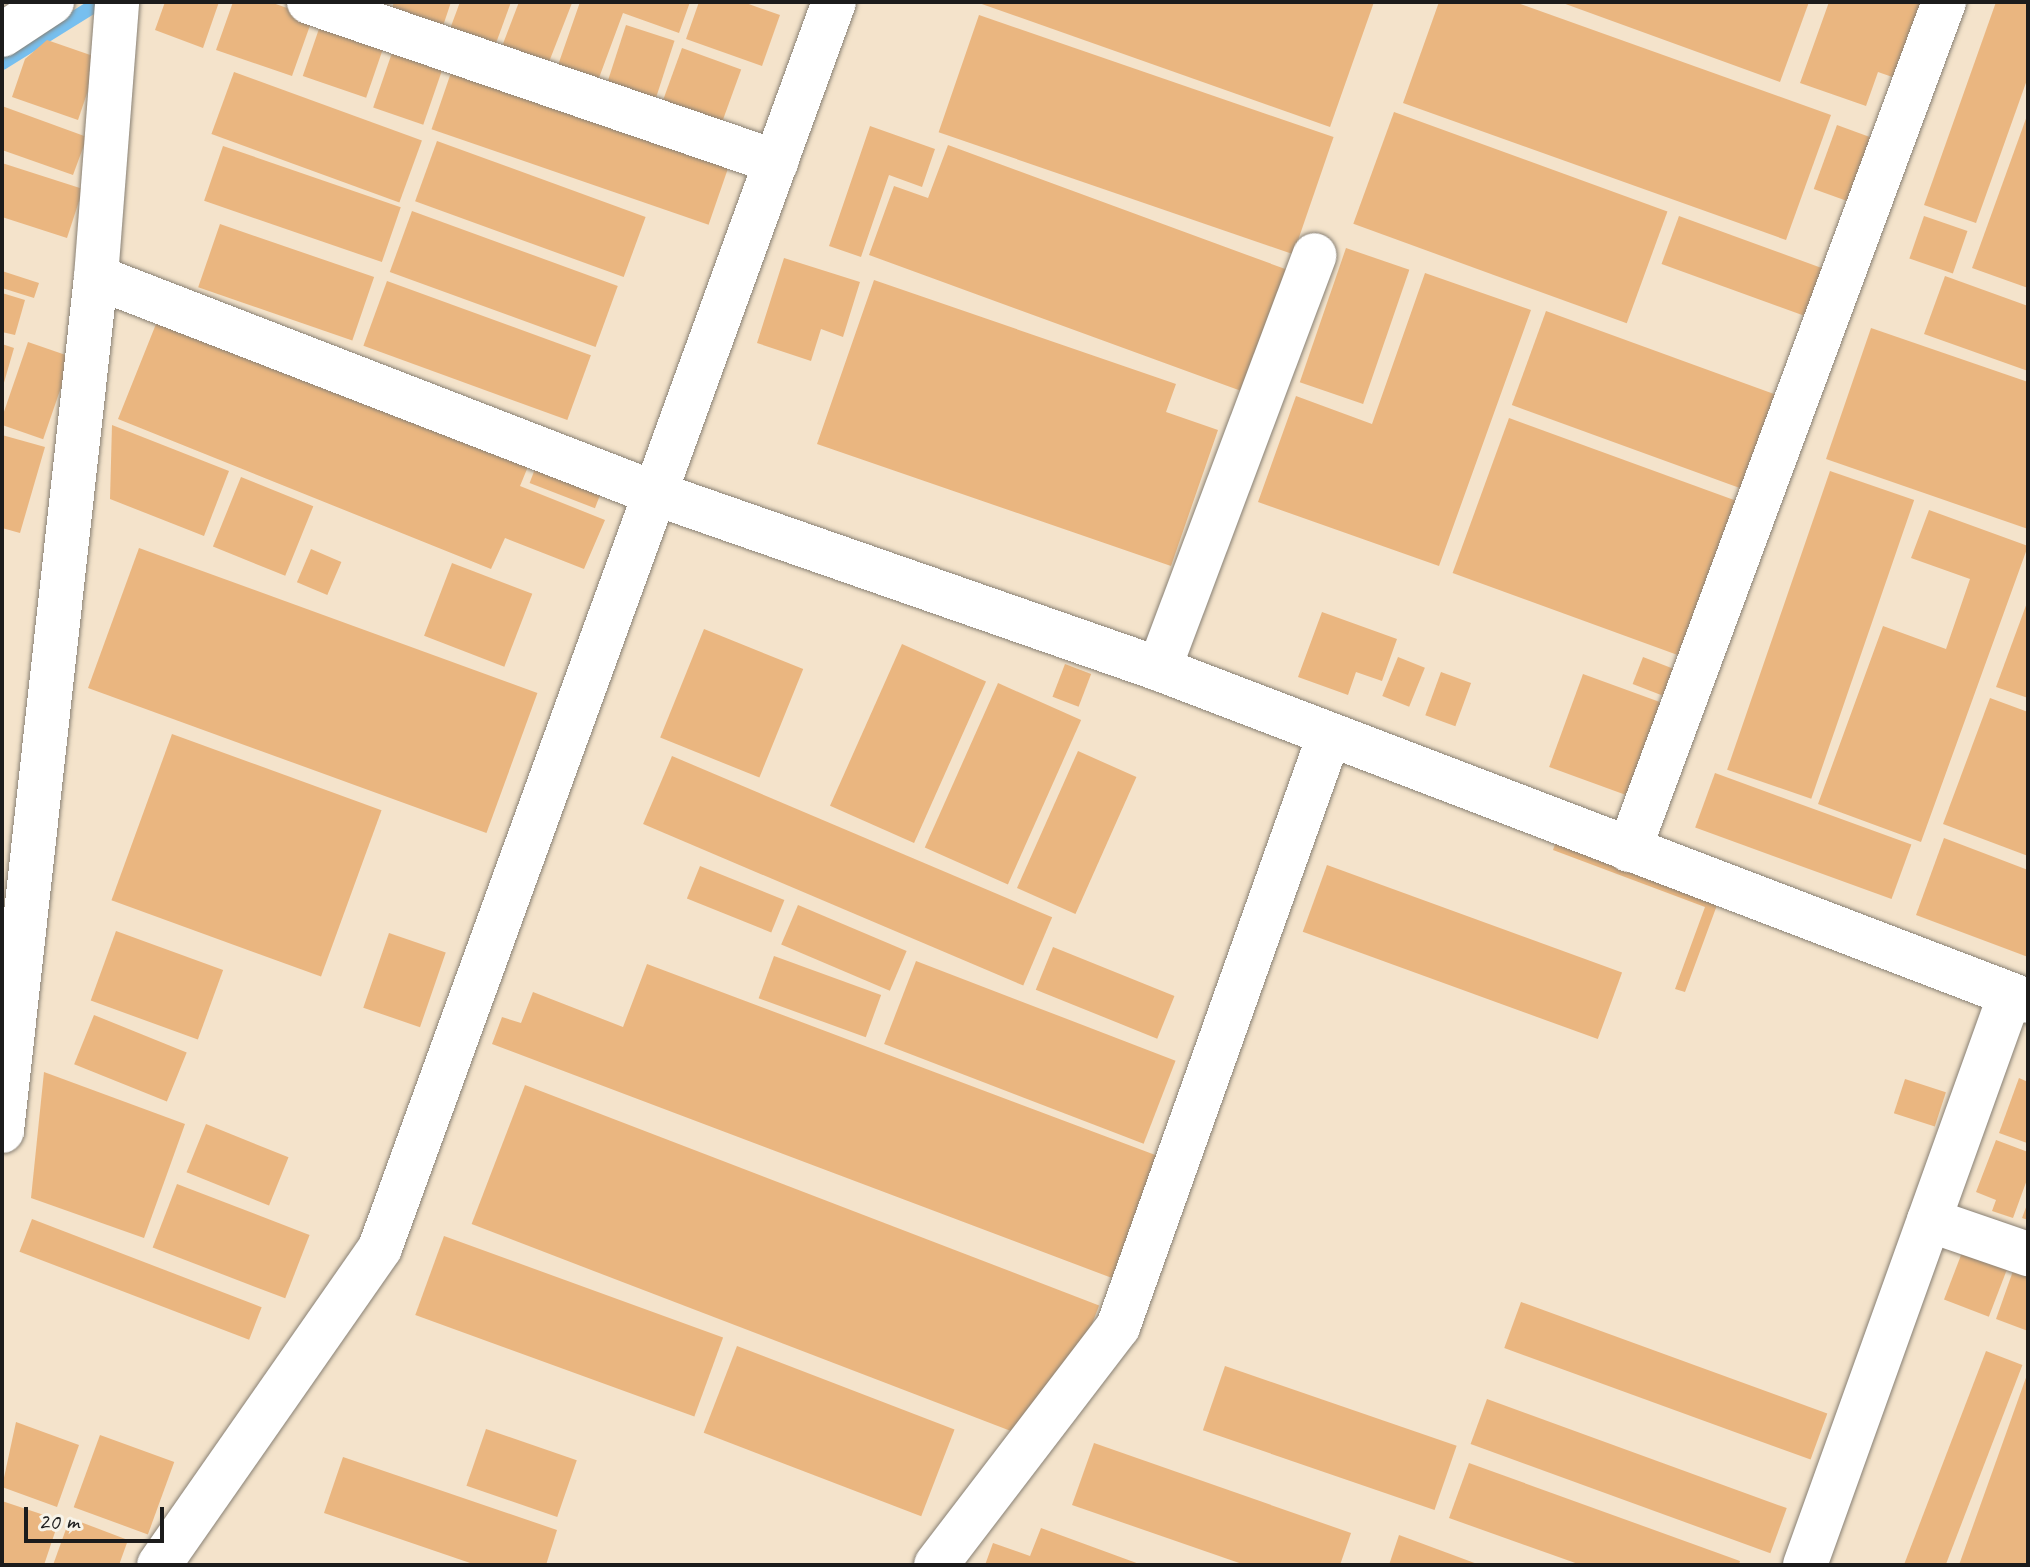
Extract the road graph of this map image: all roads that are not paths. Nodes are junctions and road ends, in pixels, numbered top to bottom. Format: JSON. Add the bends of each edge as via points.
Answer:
{"nodes":[{"id":1,"x":52,"y":2,"type":"edge"},
{"id":2,"x":117,"y":2,"type":"edge"},
{"id":3,"x":309,"y":2,"type":"edge"},
{"id":4,"x":1944,"y":2,"type":"edge"},
{"id":5,"x":823,"y":5,"type":"edge"},
{"id":6,"x":2,"y":35,"type":"edge"},
{"id":7,"x":776,"y":162,"type":"junction"},
{"id":8,"x":1315,"y":255,"type":"dead end"},
{"id":9,"x":96,"y":277,"type":"junction"},
{"id":10,"x":654,"y":493,"type":"junction"},
{"id":11,"x":1159,"y":669,"type":"junction"},
{"id":12,"x":1329,"y":736,"type":"junction"},
{"id":13,"x":1629,"y":850,"type":"junction"},
{"id":14,"x":2019,"y":998,"type":"edge"},
{"id":15,"x":3,"y":1110,"type":"edge"},
{"id":16,"x":1929,"y":1220,"type":"junction"},
{"id":17,"x":2028,"y":1254,"type":"edge"},
{"id":18,"x":159,"y":1565,"type":"edge"},
{"id":19,"x":936,"y":1565,"type":"edge"},
{"id":20,"x":1805,"y":1565,"type":"edge"}],
"edges":[{"from":1,"to":6,"type":"street"},
{"from":2,"to":9,"type":"street"},
{"from":3,"to":7,"type":"street"},
{"from":4,"to":13,"type":"street"},
{"from":5,"to":7,"type":"street"},
{"from":7,"to":10,"type":"street"},
{"from":8,"to":11,"type":"street"},
{"from":9,"to":10,"type":"street"},
{"from":9,"to":15,"type":"street"},
{"from":10,"to":11,"type":"street"},
{"from":10,"to":18,"type":"street","via":[[380,1248]]},
{"from":11,"to":12,"type":"street"},
{"from":12,"to":13,"type":"street"},
{"from":12,"to":19,"type":"street","via":[[1118,1327]]},
{"from":13,"to":14,"type":"street"},
{"from":14,"to":16,"type":"street"},
{"from":16,"to":17,"type":"street"},
{"from":16,"to":20,"type":"street"}]}
